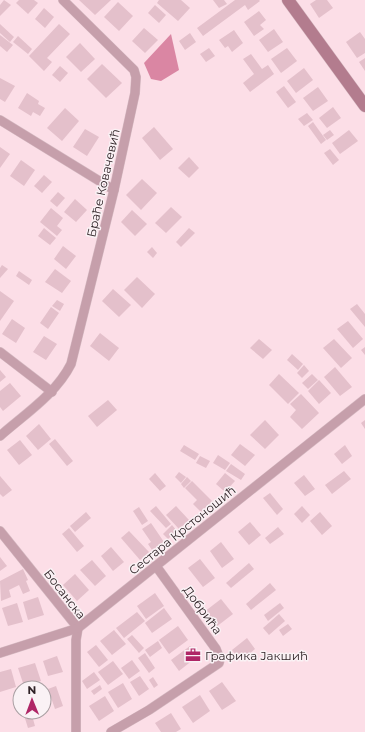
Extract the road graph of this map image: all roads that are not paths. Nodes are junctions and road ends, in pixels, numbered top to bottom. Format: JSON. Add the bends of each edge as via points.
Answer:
{"nodes":[{"id":1,"x":63,"y":0,"type":"edge"},
{"id":2,"x":288,"y":0,"type":"edge"},
{"id":3,"x":365,"y":106,"type":"edge"},
{"id":4,"x":0,"y":120,"type":"edge"},
{"id":5,"x":114,"y":190,"type":"junction"},
{"id":6,"x":0,"y":352,"type":"edge"},
{"id":7,"x":52,"y":392,"type":"junction"},
{"id":8,"x":365,"y":400,"type":"edge"},
{"id":9,"x":0,"y":436,"type":"edge"},
{"id":10,"x":0,"y":532,"type":"edge"},
{"id":11,"x":156,"y":566,"type":"junction"},
{"id":12,"x":78,"y":628,"type":"junction"},
{"id":13,"x":0,"y":653,"type":"edge"},
{"id":14,"x":76,"y":732,"type":"edge"},
{"id":15,"x":111,"y":732,"type":"edge"}],
"edges":[{"from":1,"to":5,"type":"street","name":"Браће Ковачевић","via":[[134,70],[135,93]]},
{"from":2,"to":3,"type":"main road"},
{"from":4,"to":5,"type":"street"},
{"from":5,"to":7,"type":"street","name":"Браће Ковачевић","via":[[72,364]]},
{"from":6,"to":7,"type":"street"},
{"from":7,"to":9,"type":"street","name":"Браће Ковачевић"},
{"from":8,"to":11,"type":"street","name":"Сестара Крстоношић"},
{"from":10,"to":12,"type":"street","name":"Босанска"},
{"from":11,"to":12,"type":"street","name":"Сестара Крстоношић"},
{"from":11,"to":15,"type":"street","name":"Добрића","via":[[216,649],[219,663]]},
{"from":12,"to":13,"type":"street","name":"Сестара Крстоношић"},
{"from":12,"to":14,"type":"street","name":"Босанска"}]}
